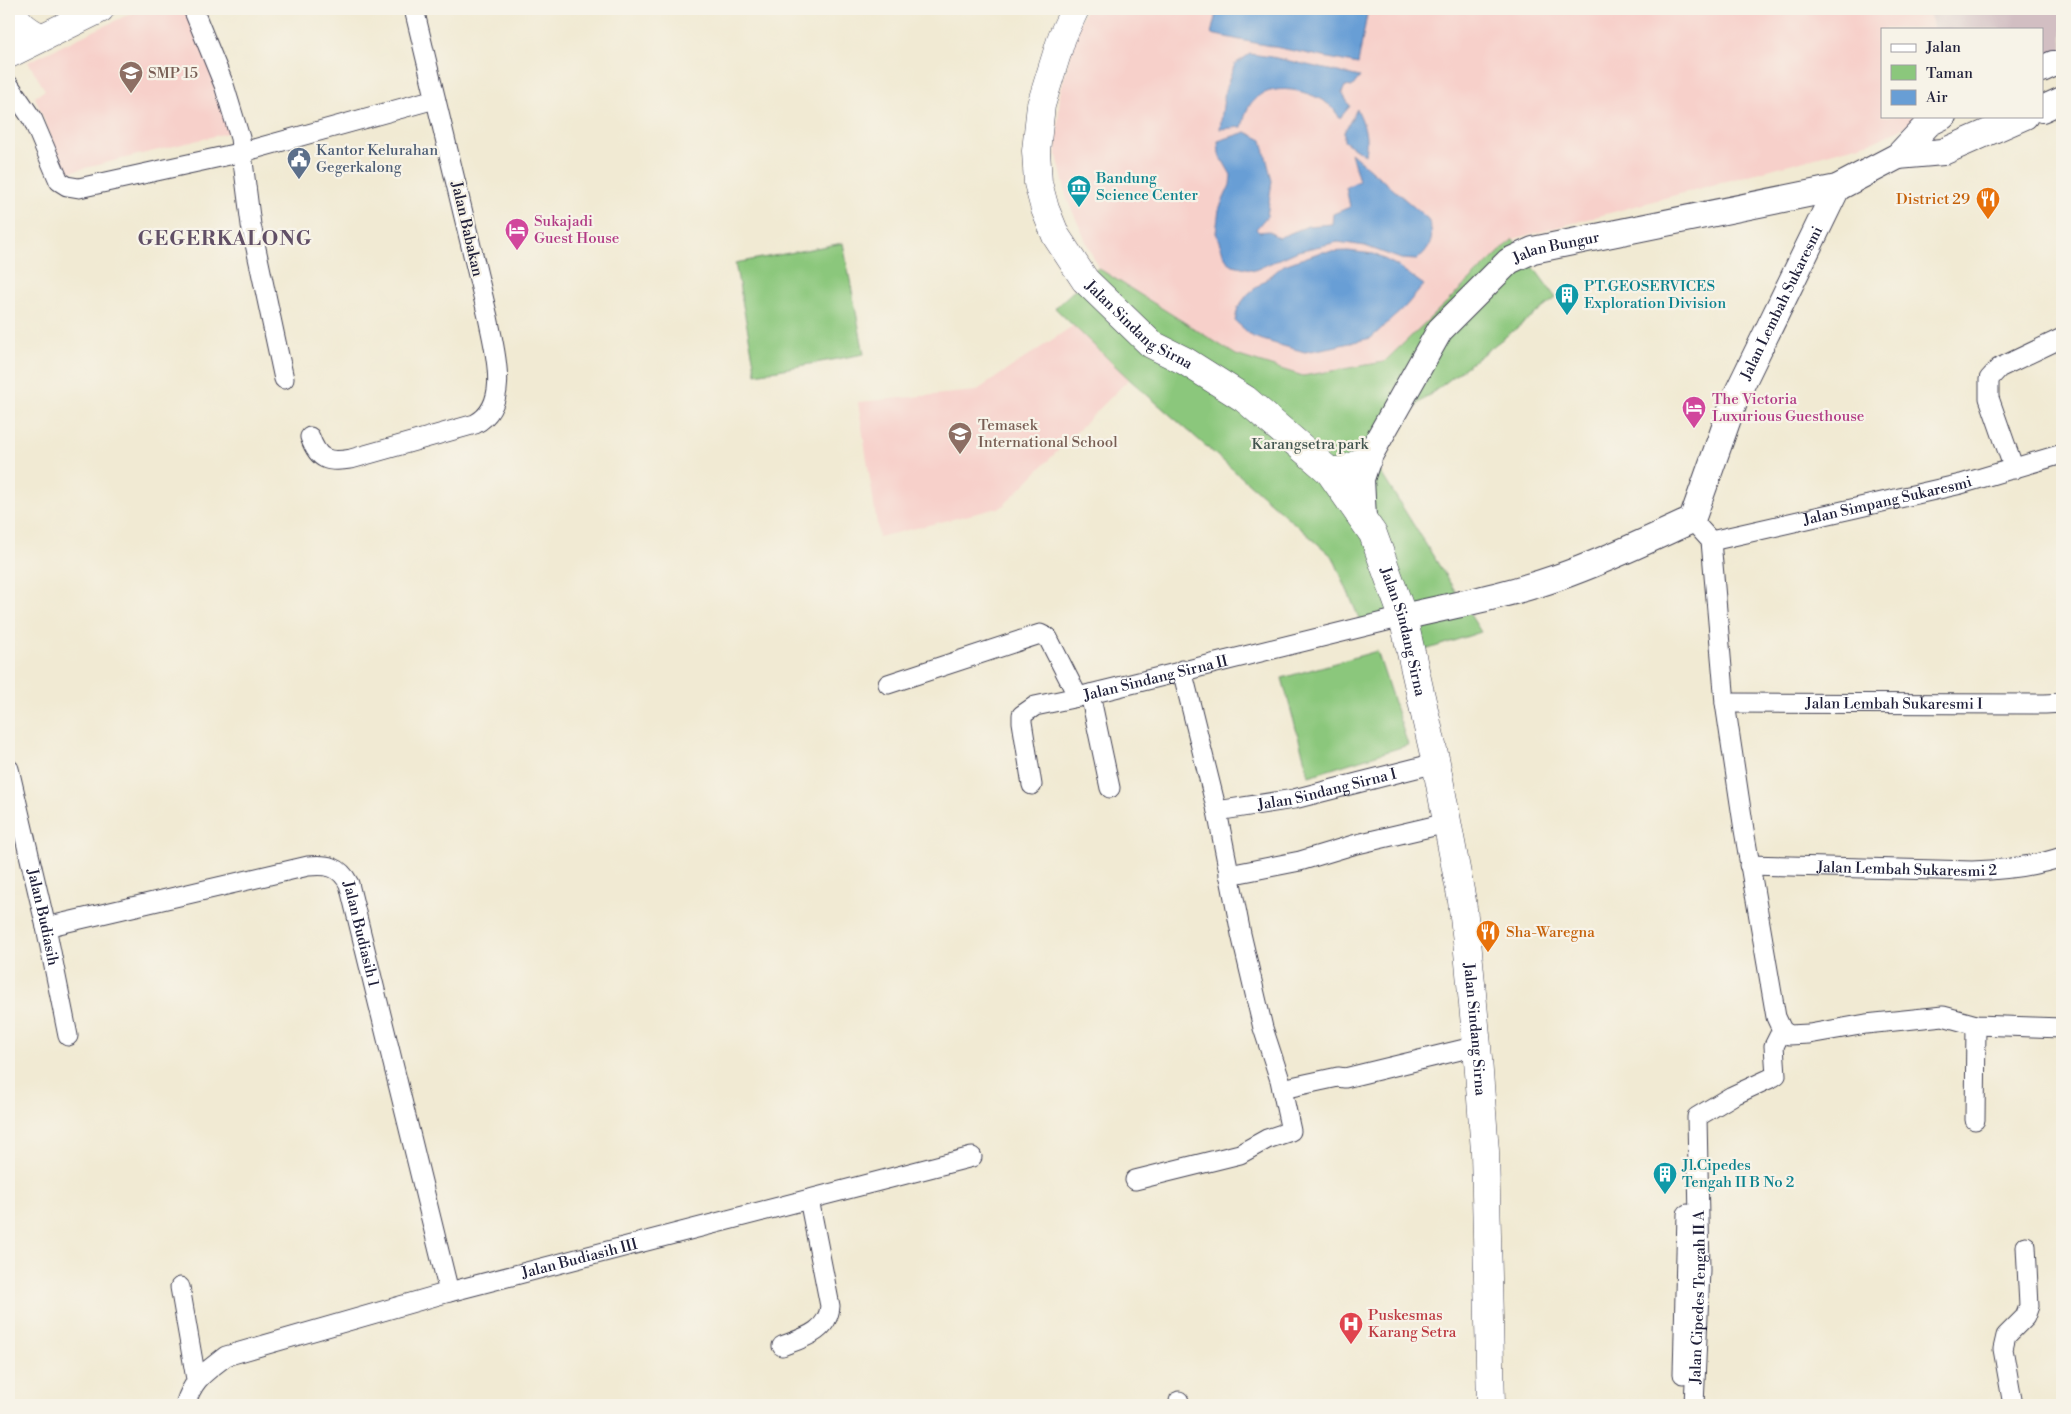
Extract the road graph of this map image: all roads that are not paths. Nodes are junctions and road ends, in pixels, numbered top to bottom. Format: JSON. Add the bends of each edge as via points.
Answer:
{"nodes":[{"id":1,"x":11,"y":9,"type":"edge"},
{"id":2,"x":100,"y":9,"type":"edge"},
{"id":3,"x":193,"y":9,"type":"edge"},
{"id":4,"x":414,"y":9,"type":"edge"},
{"id":5,"x":1075,"y":9,"type":"edge"},
{"id":6,"x":40,"y":36,"type":"junction"},
{"id":7,"x":9,"y":54,"type":"edge"},
{"id":8,"x":2062,"y":64,"type":"edge"},
{"id":9,"x":2044,"y":68,"type":"edge"},
{"id":10,"x":9,"y":85,"type":"edge"},
{"id":11,"x":435,"y":99,"type":"junction"},
{"id":12,"x":2062,"y":100,"type":"edge"},
{"id":13,"x":2044,"y":108,"type":"edge"},
{"id":14,"x":1939,"y":118,"type":"edge"},
{"id":15,"x":2020,"y":118,"type":"edge"},
{"id":16,"x":243,"y":152,"type":"junction"},
{"id":17,"x":1898,"y":156,"type":"junction"},
{"id":18,"x":1837,"y":188,"type":"junction"},
{"id":19,"x":2062,"y":338,"type":"edge"},
{"id":20,"x":284,"y":379,"type":"dead end"},
{"id":21,"x":310,"y":437,"type":"dead end"},
{"id":22,"x":2062,"y":454,"type":"edge"},
{"id":23,"x":1368,"y":458,"type":"junction"},
{"id":24,"x":2014,"y":469,"type":"junction"},
{"id":25,"x":1329,"y":471,"type":"junction"},
{"id":26,"x":1363,"y":518,"type":"junction"},
{"id":27,"x":1692,"y":520,"type":"junction"},
{"id":28,"x":1711,"y":541,"type":"junction"},
{"id":29,"x":1403,"y":617,"type":"junction"},
{"id":30,"x":1182,"y":670,"type":"junction"},
{"id":31,"x":888,"y":684,"type":"dead end"},
{"id":32,"x":1084,"y":695,"type":"junction"},
{"id":33,"x":1725,"y":703,"type":"junction"},
{"id":34,"x":2062,"y":703,"type":"edge"},
{"id":35,"x":1436,"y":763,"type":"junction"},
{"id":36,"x":9,"y":769,"type":"edge"},
{"id":37,"x":1032,"y":785,"type":"dead end"},
{"id":38,"x":1110,"y":788,"type":"dead end"},
{"id":39,"x":1217,"y":811,"type":"junction"},
{"id":40,"x":1447,"y":823,"type":"junction"},
{"id":41,"x":2062,"y":857,"type":"edge"},
{"id":42,"x":1750,"y":865,"type":"junction"},
{"id":43,"x":1229,"y":875,"type":"junction"},
{"id":44,"x":46,"y":927,"type":"junction"},
{"id":45,"x":1976,"y":1025,"type":"junction"},
{"id":46,"x":2062,"y":1028,"type":"edge"},
{"id":47,"x":1782,"y":1030,"type":"junction"},
{"id":48,"x":68,"y":1036,"type":"dead end"},
{"id":49,"x":1477,"y":1046,"type":"junction"},
{"id":50,"x":1282,"y":1089,"type":"junction"},
{"id":51,"x":1975,"y":1120,"type":"dead end"},
{"id":52,"x":1693,"y":1130,"type":"junction"},
{"id":53,"x":972,"y":1157,"type":"dead end"},
{"id":54,"x":1135,"y":1180,"type":"dead end"},
{"id":55,"x":809,"y":1199,"type":"junction"},
{"id":56,"x":2026,"y":1246,"type":"dead end"},
{"id":57,"x":180,"y":1287,"type":"dead end"},
{"id":58,"x":449,"y":1292,"type":"junction"},
{"id":59,"x":782,"y":1346,"type":"dead end"},
{"id":60,"x":196,"y":1379,"type":"junction"},
{"id":61,"x":185,"y":1405,"type":"edge"},
{"id":62,"x":1491,"y":1405,"type":"edge"},
{"id":63,"x":1682,"y":1405,"type":"edge"},
{"id":64,"x":1694,"y":1405,"type":"edge"},
{"id":65,"x":2013,"y":1405,"type":"edge"}],
"edges":[{"from":1,"to":6,"type":"main road","via":[[18,22]]},
{"from":2,"to":6,"type":"main road"},
{"from":3,"to":16,"type":"street","via":[[224,85]]},
{"from":4,"to":11,"type":"street","name":"Jalan Babakan"},
{"from":5,"to":25,"type":"main road","name":"Jalan Sindang Sirna","via":[[1062,37],[1041,105],[1036,151],[1038,183],[1056,236],[1085,280],[1151,344],[1185,361],[1245,400]]},
{"from":6,"to":7,"type":"main road"},
{"from":8,"to":9,"type":"street"},
{"from":10,"to":16,"type":"street","via":[[33,120],[59,181],[67,186],[79,188]]},
{"from":11,"to":16,"type":"street"},
{"from":11,"to":21,"type":"street","name":"Jalan Babakan","via":[[497,363],[497,395],[492,409],[484,419],[466,426],[336,461],[318,454]]},
{"from":12,"to":13,"type":"street"},
{"from":14,"to":17,"type":"street","name":"Jalan Bungur","via":[[1929,123]]},
{"from":15,"to":17,"type":"street","name":"Jalan Bungur","via":[[1944,152]]},
{"from":16,"to":20,"type":"street","via":[[251,225]]},
{"from":17,"to":18,"type":"street","name":"Jalan Bungur"},
{"from":18,"to":23,"type":"street","name":"Jalan Bungur","via":[[1533,250],[1509,261],[1440,330]]},
{"from":18,"to":27,"type":"street","name":"Jalan Lembah Sukaresmi","via":[[1736,396]]},
{"from":19,"to":24,"type":"street","via":[[1999,368],[1989,379],[1989,398]]},
{"from":22,"to":24,"type":"street","name":"Jalan Simpang Sukaresmi"},
{"from":23,"to":25,"type":"main road","via":[[1345,471]]},
{"from":23,"to":26,"type":"street","name":"Jalan Bungur","via":[[1361,479]]},
{"from":24,"to":28,"type":"street","name":"Jalan Simpang Sukaresmi"},
{"from":25,"to":26,"type":"main road","name":"Jalan Sindang Sirna"},
{"from":26,"to":29,"type":"main road","name":"Jalan Sindang Sirna","via":[[1373,534]]},
{"from":27,"to":28,"type":"street"},
{"from":27,"to":29,"type":"street","via":[[1558,578]]},
{"from":28,"to":33,"type":"street"},
{"from":29,"to":30,"type":"street","name":"Jalan Sindang Sirna II"},
{"from":29,"to":35,"type":"main road","name":"Jalan Sindang Sirna"},
{"from":30,"to":32,"type":"street","name":"Jalan Sindang Sirna II"},
{"from":30,"to":39,"type":"street"},
{"from":31,"to":32,"type":"street","name":"Jalan Sindang Sirna II","via":[[1040,634],[1048,638]]},
{"from":32,"to":37,"type":"street","via":[[1035,706],[1022,715]]},
{"from":32,"to":38,"type":"street"},
{"from":33,"to":34,"type":"street","name":"Jalan Lembah Sukaresmi I"},
{"from":33,"to":42,"type":"street"},
{"from":35,"to":39,"type":"street","name":"Jalan Sindang Sirna I","via":[[1294,799]]},
{"from":35,"to":40,"type":"main road","name":"Jalan Sindang Sirna"},
{"from":36,"to":44,"type":"street","name":"Jalan Budiasih"},
{"from":39,"to":43,"type":"street"},
{"from":40,"to":43,"type":"street","via":[[1300,861]]},
{"from":40,"to":49,"type":"main road","name":"Jalan Sindang Sirna","via":[[1462,901]]},
{"from":41,"to":42,"type":"street","name":"Jalan Lembah Sukaresmi 2","via":[[2031,866],[1972,871]]},
{"from":42,"to":47,"type":"street","via":[[1776,1017]]},
{"from":43,"to":50,"type":"street","via":[[1263,1028]]},
{"from":44,"to":48,"type":"street","name":"Jalan Budiasih"},
{"from":44,"to":58,"type":"street","name":"Jalan Budiasih 1","via":[[308,866],[328,865],[342,872],[349,884]]},
{"from":45,"to":46,"type":"street"},
{"from":45,"to":47,"type":"street","via":[[1943,1016],[1809,1034],[1789,1035]]},
{"from":45,"to":51,"type":"street"},
{"from":47,"to":52,"type":"street","via":[[1774,1046],[1774,1078],[1698,1115]]},
{"from":49,"to":50,"type":"street","via":[[1353,1076]]},
{"from":49,"to":62,"type":"main road","name":"Jalan Sindang Sirna","via":[[1488,1216]]},
{"from":50,"to":54,"type":"street","via":[[1290,1131],[1240,1154]]},
{"from":52,"to":63,"type":"street","via":[[1687,1200]]},
{"from":52,"to":64,"type":"street","name":"Jalan Cipedes Tengah II A","via":[[1700,1270]]},
{"from":53,"to":55,"type":"street","name":"Jalan Budiasih III"},
{"from":55,"to":58,"type":"street","name":"Jalan Budiasih III"},
{"from":55,"to":59,"type":"street","via":[[830,1313],[818,1331]]},
{"from":56,"to":65,"type":"street","via":[[2029,1306],[2025,1317],[2003,1342]]},
{"from":57,"to":60,"type":"street"},
{"from":58,"to":60,"type":"street","name":"Jalan Budiasih III","via":[[226,1356]]},
{"from":60,"to":61,"type":"street","name":"Jalan Budiasih III"}]}
